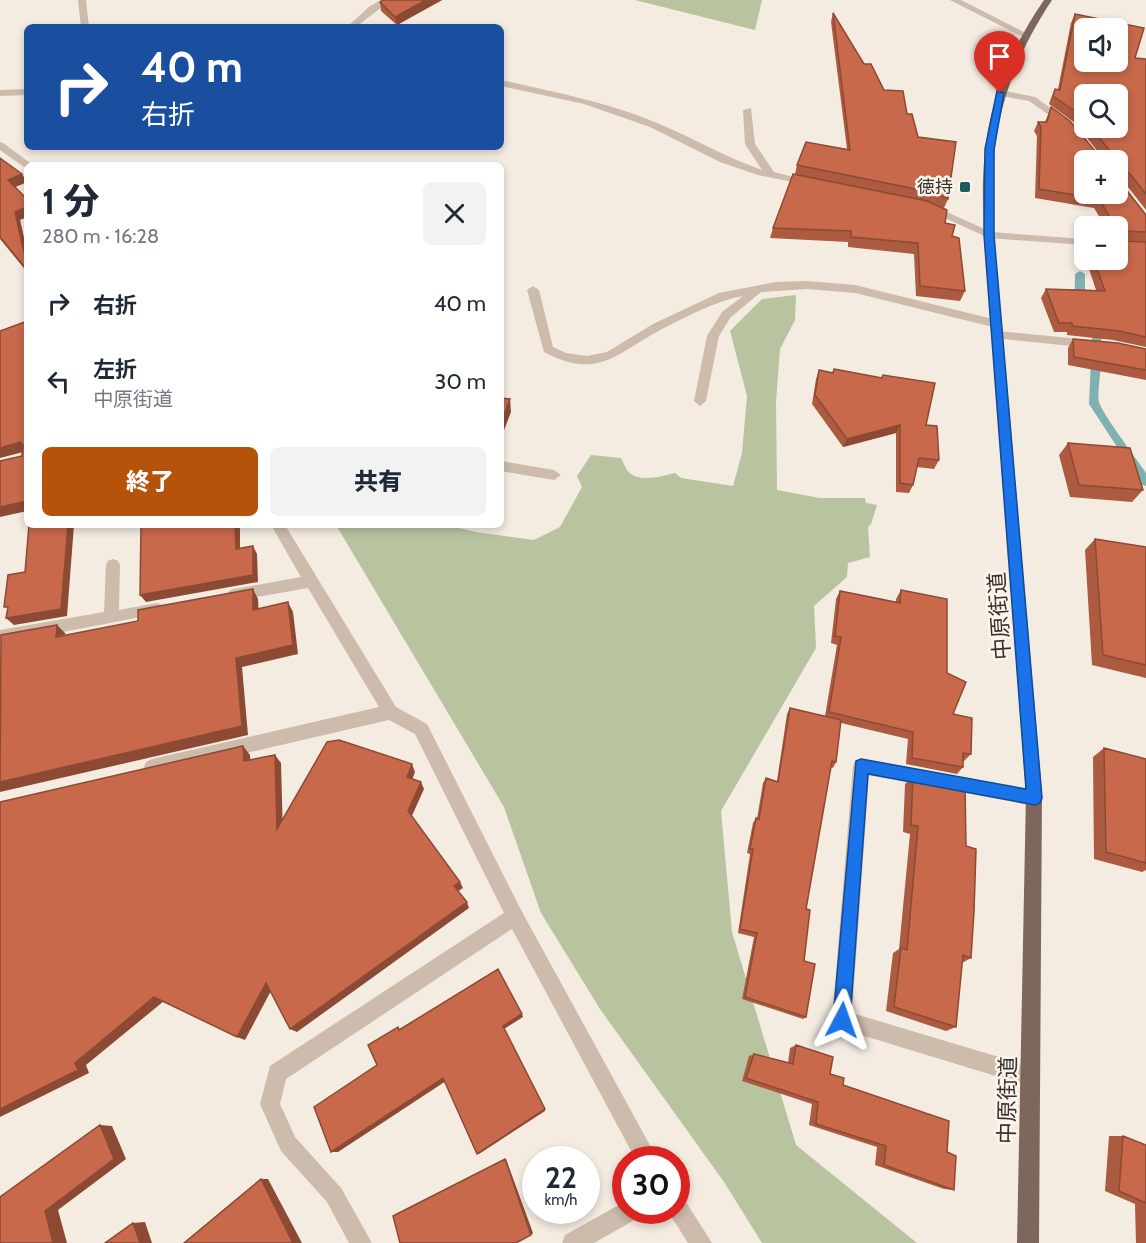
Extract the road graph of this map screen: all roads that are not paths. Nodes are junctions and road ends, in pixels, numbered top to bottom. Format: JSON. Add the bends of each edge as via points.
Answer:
{"nodes":[{"id":1,"x":82,"y":0,"type":"edge"},
{"id":2,"x":387,"y":0,"type":"edge"},
{"id":3,"x":954,"y":0,"type":"edge"},
{"id":4,"x":1048,"y":0,"type":"edge"},
{"id":5,"x":85,"y":24,"type":"edge"},
{"id":6,"x":354,"y":24,"type":"edge"},
{"id":7,"x":1026,"y":34,"type":"junction"},
{"id":8,"x":504,"y":84,"type":"edge"},
{"id":9,"x":24,"y":92,"type":"edge"},
{"id":10,"x":0,"y":93,"type":"edge"},
{"id":11,"x":1000,"y":93,"type":"junction"},
{"id":12,"x":748,"y":110,"type":"dead end"},
{"id":13,"x":1070,"y":126,"type":"edge"},
{"id":14,"x":0,"y":145,"type":"edge"},
{"id":15,"x":24,"y":162,"type":"edge"},
{"id":16,"x":771,"y":175,"type":"junction"},
{"id":17,"x":827,"y":186,"type":"edge"},
{"id":18,"x":916,"y":203,"type":"edge"},
{"id":19,"x":989,"y":235,"type":"junction"},
{"id":20,"x":1074,"y":241,"type":"edge"},
{"id":21,"x":1128,"y":246,"type":"edge"},
{"id":22,"x":1146,"y":247,"type":"edge"},
{"id":23,"x":760,"y":289,"type":"junction"},
{"id":24,"x":533,"y":290,"type":"dead end"},
{"id":25,"x":997,"y":329,"type":"junction"},
{"id":26,"x":1102,"y":345,"type":"edge"},
{"id":27,"x":700,"y":401,"type":"dead end"},
{"id":28,"x":504,"y":467,"type":"edge"},
{"id":29,"x":554,"y":475,"type":"dead end"},
{"id":30,"x":280,"y":528,"type":"edge"},
{"id":31,"x":113,"y":565,"type":"dead end"},
{"id":32,"x":311,"y":581,"type":"junction"},
{"id":33,"x":217,"y":598,"type":"edge"},
{"id":34,"x":170,"y":607,"type":"edge"},
{"id":35,"x":111,"y":617,"type":"junction"},
{"id":36,"x":0,"y":637,"type":"edge"},
{"id":37,"x":390,"y":712,"type":"junction"},
{"id":38,"x":138,"y":771,"type":"edge"},
{"id":39,"x":1035,"y":798,"type":"junction"},
{"id":40,"x":515,"y":916,"type":"junction"},
{"id":41,"x":1029,"y":1076,"type":"junction"},
{"id":42,"x":640,"y":1146,"type":"edge"},
{"id":43,"x":612,"y":1220,"type":"edge"},
{"id":44,"x":688,"y":1224,"type":"edge"},
{"id":45,"x":361,"y":1243,"type":"edge"},
{"id":46,"x":573,"y":1243,"type":"edge"},
{"id":47,"x":701,"y":1243,"type":"edge"},
{"id":48,"x":1028,"y":1243,"type":"edge"}],
"edges":[{"from":1,"to":5,"type":"street"},
{"from":2,"to":6,"type":"street"},
{"from":3,"to":7,"type":"street"},
{"from":4,"to":7,"type":"main road","name":"中原街道"},
{"from":7,"to":11,"type":"main road","name":"中原街道"},
{"from":8,"to":16,"type":"street","via":[[588,102],[653,125],[724,160]]},
{"from":9,"to":10,"type":"street"},
{"from":11,"to":13,"type":"street","via":[[1032,99]]},
{"from":11,"to":19,"type":"main road","name":"中原街道","via":[[989,149]]},
{"from":12,"to":16,"type":"street","via":[[750,144]]},
{"from":14,"to":15,"type":"street"},
{"from":16,"to":17,"type":"street"},
{"from":18,"to":19,"type":"street"},
{"from":19,"to":20,"type":"street"},
{"from":19,"to":25,"type":"main road","name":"中原街道"},
{"from":21,"to":22,"type":"street"},
{"from":23,"to":24,"type":"street","via":[[723,296],[657,327],[609,356],[587,360],[562,357],[548,349]]},
{"from":23,"to":25,"type":"street","via":[[807,285],[855,289]]},
{"from":23,"to":27,"type":"street","via":[[726,315],[713,336]]},
{"from":25,"to":26,"type":"street"},
{"from":25,"to":39,"type":"main road","name":"中原街道"},
{"from":28,"to":29,"type":"street"},
{"from":30,"to":32,"type":"street"},
{"from":31,"to":35,"type":"street"},
{"from":32,"to":33,"type":"street"},
{"from":32,"to":37,"type":"street"},
{"from":34,"to":35,"type":"street"},
{"from":35,"to":36,"type":"street"},
{"from":37,"to":38,"type":"street"},
{"from":37,"to":40,"type":"street","via":[[421,729]]},
{"from":39,"to":41,"type":"main road","name":"中原街道"},
{"from":39,"to":41,"type":"street","via":[[861,766],[842,1020]]},
{"from":40,"to":42,"type":"street"},
{"from":40,"to":45,"type":"street","via":[[277,1073],[270,1104],[288,1144],[334,1195]]},
{"from":41,"to":48,"type":"main road","name":"中原街道"},
{"from":43,"to":46,"type":"street"},
{"from":44,"to":47,"type":"street"}]}
